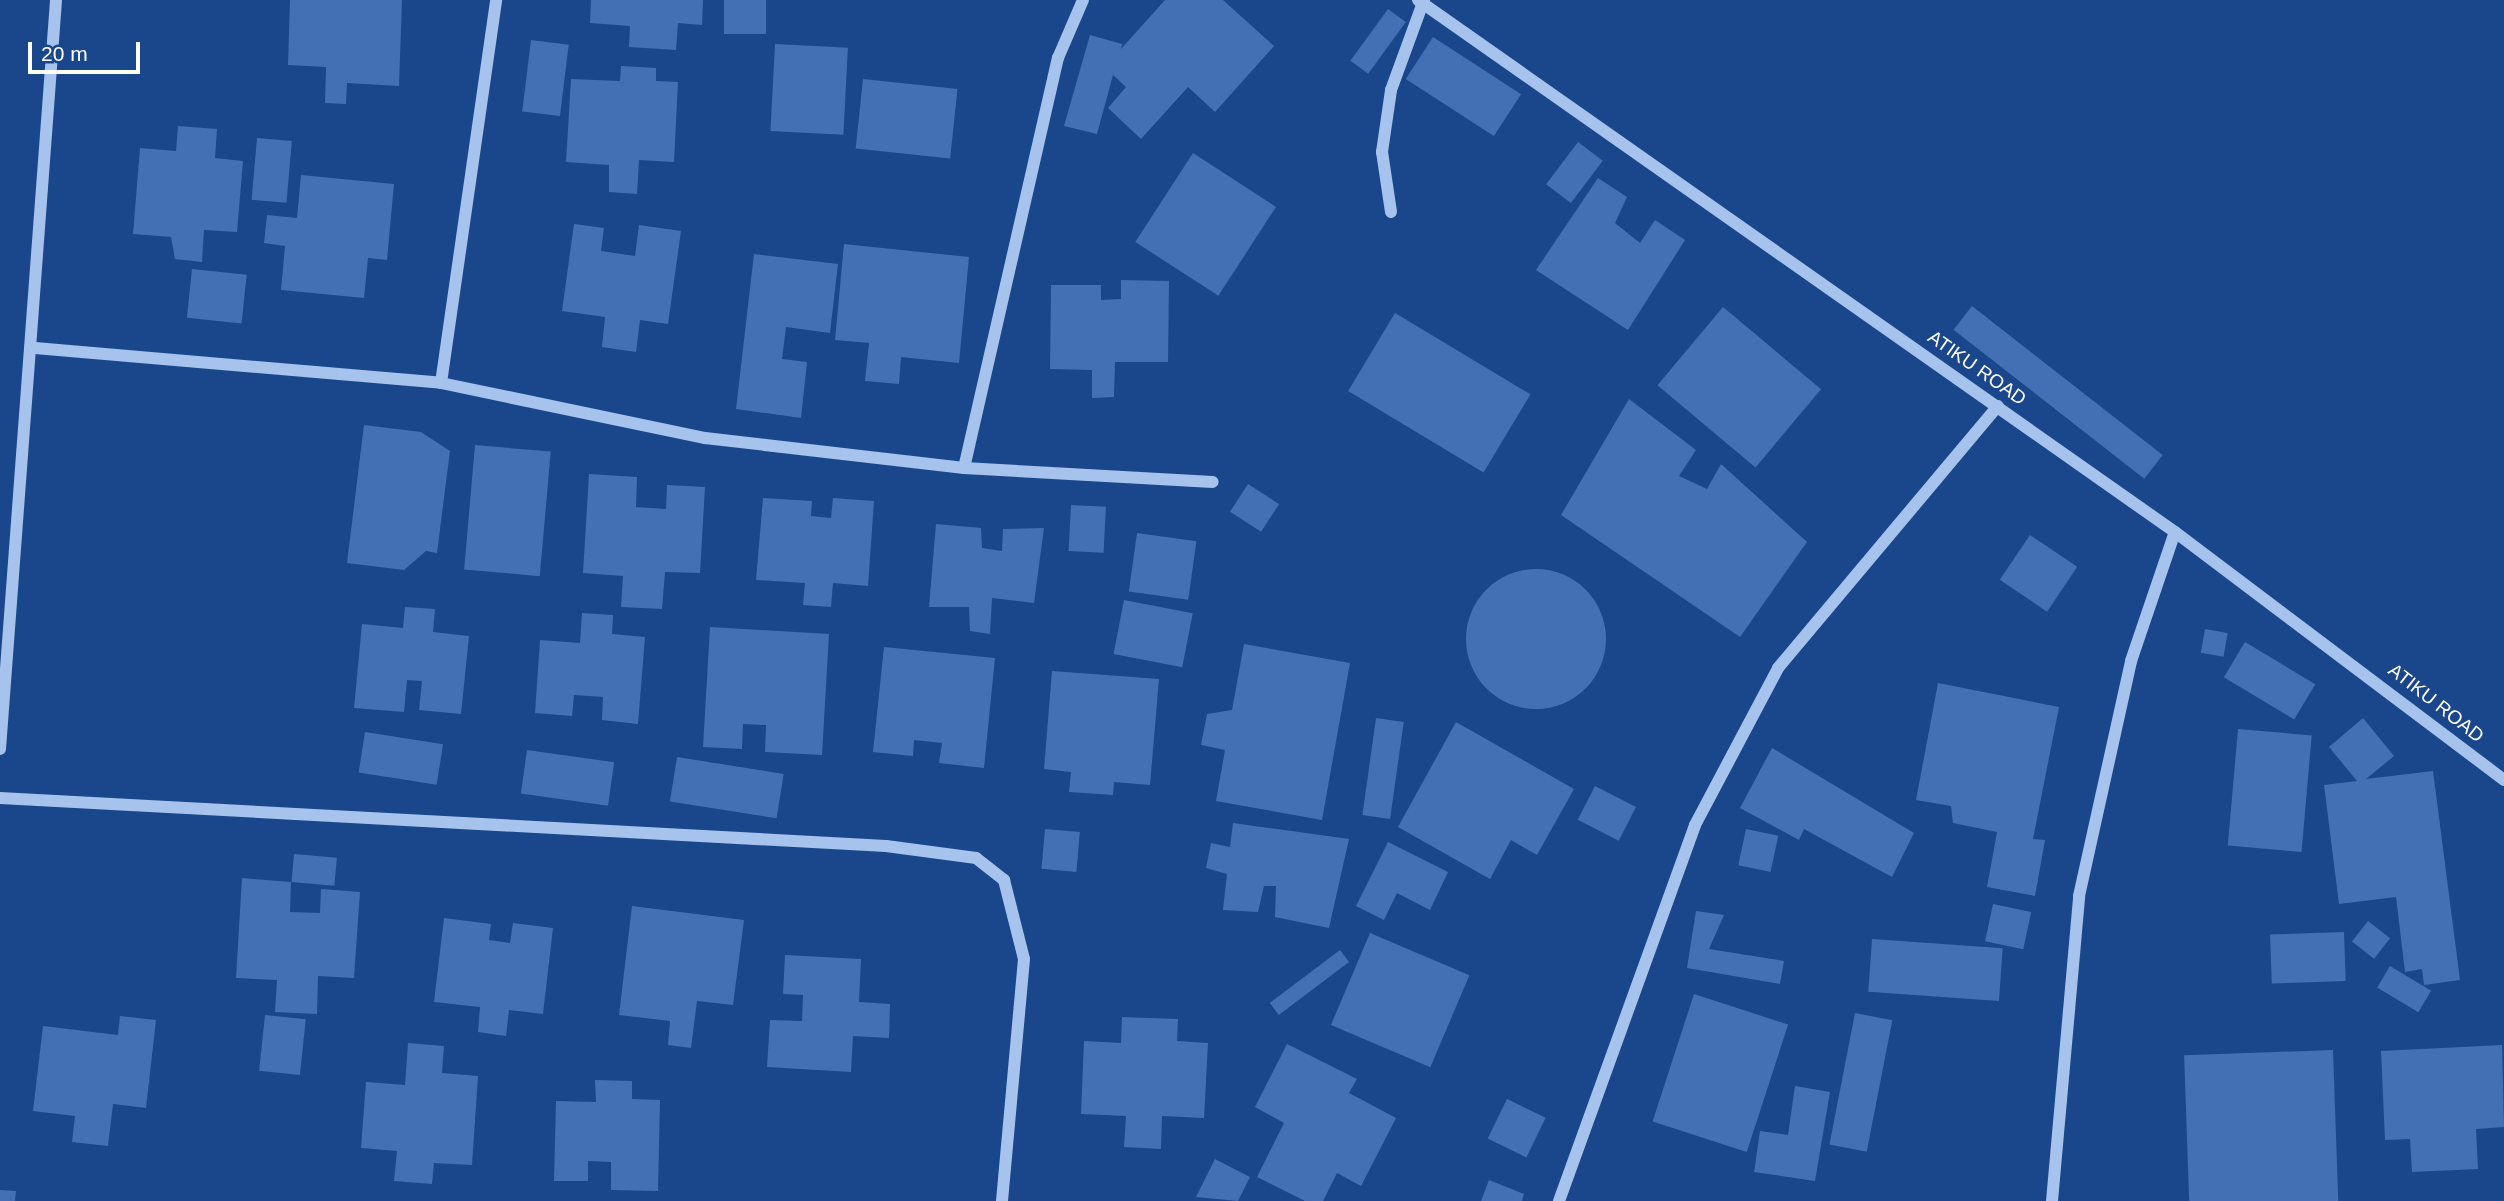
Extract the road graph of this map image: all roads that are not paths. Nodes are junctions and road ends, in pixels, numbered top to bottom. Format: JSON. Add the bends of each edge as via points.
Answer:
{"nodes":[{"id":1,"x":56,"y":0,"type":"edge"},
{"id":2,"x":496,"y":0,"type":"edge"},
{"id":3,"x":1083,"y":0,"type":"edge"},
{"id":4,"x":1422,"y":1,"type":"edge"},
{"id":5,"x":1391,"y":212,"type":"dead end"},
{"id":6,"x":35,"y":348,"type":"junction"},
{"id":7,"x":441,"y":383,"type":"junction"},
{"id":8,"x":1998,"y":406,"type":"junction"},
{"id":9,"x":964,"y":468,"type":"junction"},
{"id":10,"x":1213,"y":482,"type":"dead end"},
{"id":11,"x":2175,"y":533,"type":"junction"},
{"id":12,"x":0,"y":749,"type":"edge"},
{"id":13,"x":2504,"y":780,"type":"edge"},
{"id":14,"x":0,"y":798,"type":"edge"},
{"id":15,"x":1002,"y":1201,"type":"edge"},
{"id":16,"x":1559,"y":1201,"type":"edge"},
{"id":17,"x":2052,"y":1201,"type":"edge"}],
"edges":[{"from":1,"to":6,"type":"street"},
{"from":2,"to":7,"type":"street"},
{"from":3,"to":9,"type":"street","via":[[1058,58]]},
{"from":4,"to":5,"type":"street","via":[[1391,90],[1382,152]]},
{"from":4,"to":8,"type":"street","name":"ATIKU ROAD"},
{"from":6,"to":7,"type":"street"},
{"from":6,"to":12,"type":"street"},
{"from":7,"to":9,"type":"street","via":[[705,438]]},
{"from":8,"to":11,"type":"street","name":"ATIKU ROAD"},
{"from":8,"to":16,"type":"street","via":[[1778,668],[1695,825]]},
{"from":9,"to":10,"type":"street"},
{"from":11,"to":13,"type":"street","name":"ATIKU ROAD"},
{"from":11,"to":17,"type":"street","via":[[2131,662],[2079,896]]},
{"from":14,"to":15,"type":"street","via":[[872,845],[975,858],[1004,880],[1024,959]]}]}
